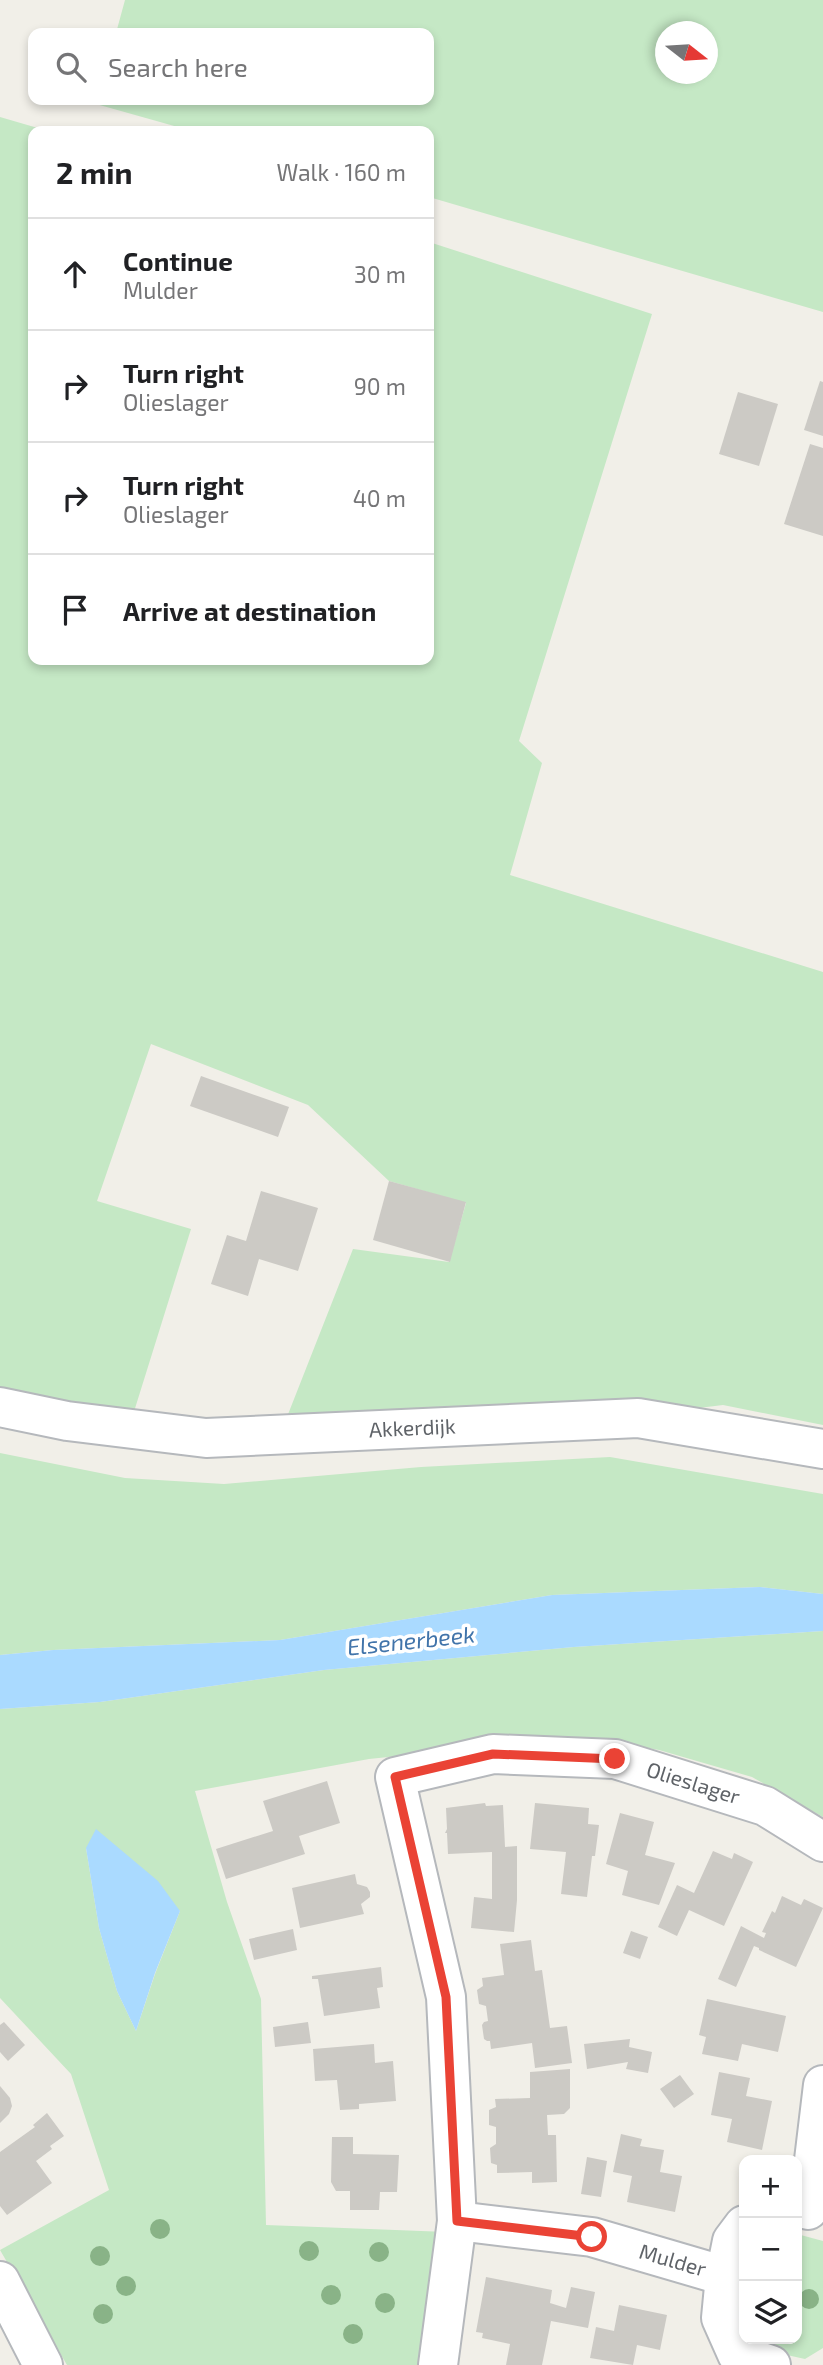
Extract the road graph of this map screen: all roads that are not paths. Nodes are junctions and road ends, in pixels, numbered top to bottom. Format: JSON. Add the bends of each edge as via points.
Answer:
{"nodes":[{"id":1,"x":0,"y":1406,"type":"edge"},
{"id":2,"x":823,"y":1449,"type":"edge"},
{"id":3,"x":823,"y":1842,"type":"edge"},
{"id":4,"x":823,"y":2085,"type":"edge"},
{"id":5,"x":809,"y":2212,"type":"edge"},
{"id":6,"x":457,"y":2221,"type":"junction"},
{"id":7,"x":739,"y":2232,"type":"edge"},
{"id":8,"x":725,"y":2276,"type":"junction"},
{"id":9,"x":2,"y":2287,"type":"edge"},
{"id":10,"x":43,"y":2365,"type":"edge"},
{"id":11,"x":438,"y":2365,"type":"edge"},
{"id":12,"x":771,"y":2365,"type":"edge"}],
"edges":[{"from":1,"to":2,"type":"street","name":"Akkerdijk","via":[[67,1421],[206,1438],[638,1418]]},
{"from":3,"to":6,"type":"street","name":"Olieslager","via":[[765,1806],[615,1759],[493,1754],[395,1777],[446,1997]]},
{"from":4,"to":5,"type":"street"},
{"from":6,"to":8,"type":"street","name":"Mulder","via":[[592,2237]]},
{"from":6,"to":11,"type":"street","name":"Olieslager"},
{"from":7,"to":8,"type":"street","name":"Mulder","via":[[732,2241]]},
{"from":8,"to":12,"type":"street","name":"Mulder","via":[[721,2318],[737,2354]]},
{"from":9,"to":10,"type":"street"}]}
